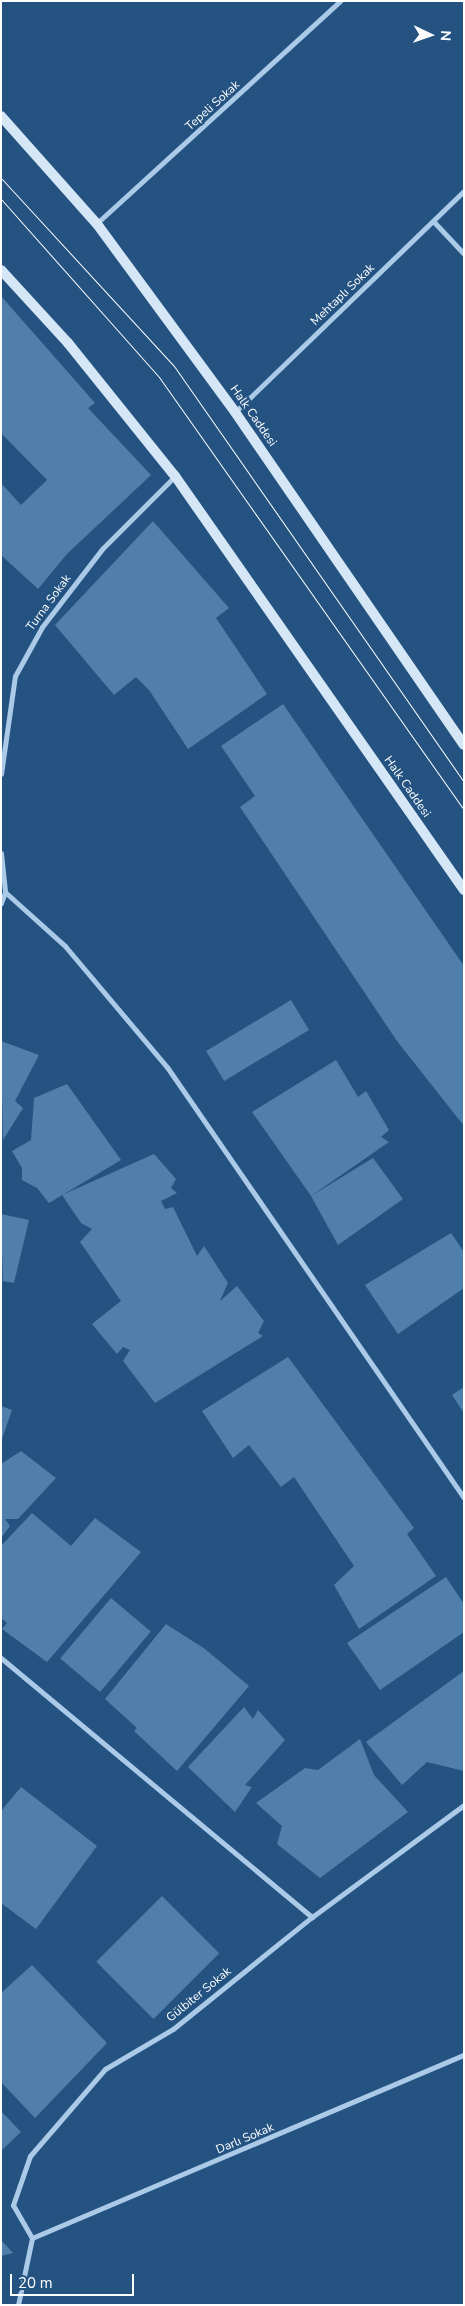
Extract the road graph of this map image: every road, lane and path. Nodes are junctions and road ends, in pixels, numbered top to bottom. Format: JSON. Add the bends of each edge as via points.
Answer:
{"nodes":[{"id":1,"x":340,"y":1,"type":"edge"},
{"id":2,"x":1,"y":116,"type":"edge"},
{"id":3,"x":464,"y":191,"type":"edge"},
{"id":4,"x":434,"y":222,"type":"junction"},
{"id":5,"x":97,"y":224,"type":"junction"},
{"id":6,"x":464,"y":254,"type":"edge"},
{"id":7,"x":1,"y":270,"type":"edge"},
{"id":8,"x":235,"y":412,"type":"junction"},
{"id":9,"x":175,"y":476,"type":"junction"},
{"id":10,"x":464,"y":745,"type":"edge"},
{"id":11,"x":1,"y":774,"type":"edge"},
{"id":12,"x":1,"y":853,"type":"edge"},
{"id":13,"x":464,"y":890,"type":"edge"},
{"id":14,"x":5,"y":892,"type":"junction"},
{"id":15,"x":1,"y":903,"type":"edge"},
{"id":16,"x":464,"y":1498,"type":"edge"},
{"id":17,"x":1,"y":1658,"type":"edge"},
{"id":18,"x":464,"y":1805,"type":"edge"},
{"id":19,"x":312,"y":1917,"type":"junction"},
{"id":20,"x":464,"y":2055,"type":"edge"},
{"id":21,"x":32,"y":2238,"type":"junction"},
{"id":22,"x":18,"y":2305,"type":"edge"}],
"edges":[{"from":1,"to":5,"type":"street","name":"Tepeli Sokak"},
{"from":2,"to":5,"type":"main road","name":"Halk Caddesi"},
{"from":3,"to":4,"type":"street","name":"Mehtaplı Sokak"},
{"from":4,"to":6,"type":"street"},
{"from":4,"to":8,"type":"street","name":"Mehtaplı Sokak"},
{"from":5,"to":8,"type":"main road","name":"Halk Caddesi"},
{"from":7,"to":9,"type":"main road","name":"Halk Caddesi","via":[[68,343]]},
{"from":8,"to":10,"type":"main road","name":"Halk Caddesi"},
{"from":9,"to":11,"type":"street","name":"Turna Sokak","via":[[102,549],[42,627],[15,676]]},
{"from":9,"to":13,"type":"main road","name":"Halk Caddesi"},
{"from":12,"to":14,"type":"street"},
{"from":14,"to":15,"type":"street"},
{"from":14,"to":16,"type":"street","via":[[65,946],[167,1067]]},
{"from":17,"to":19,"type":"street"},
{"from":18,"to":19,"type":"street","name":"Gülbiter Sokak"},
{"from":19,"to":21,"type":"street","name":"Gülbiter Sokak","via":[[173,2029],[105,2070],[30,2156],[14,2205]]},
{"from":20,"to":21,"type":"street","name":"Darlı Sokak"},
{"from":21,"to":22,"type":"street"}]}
